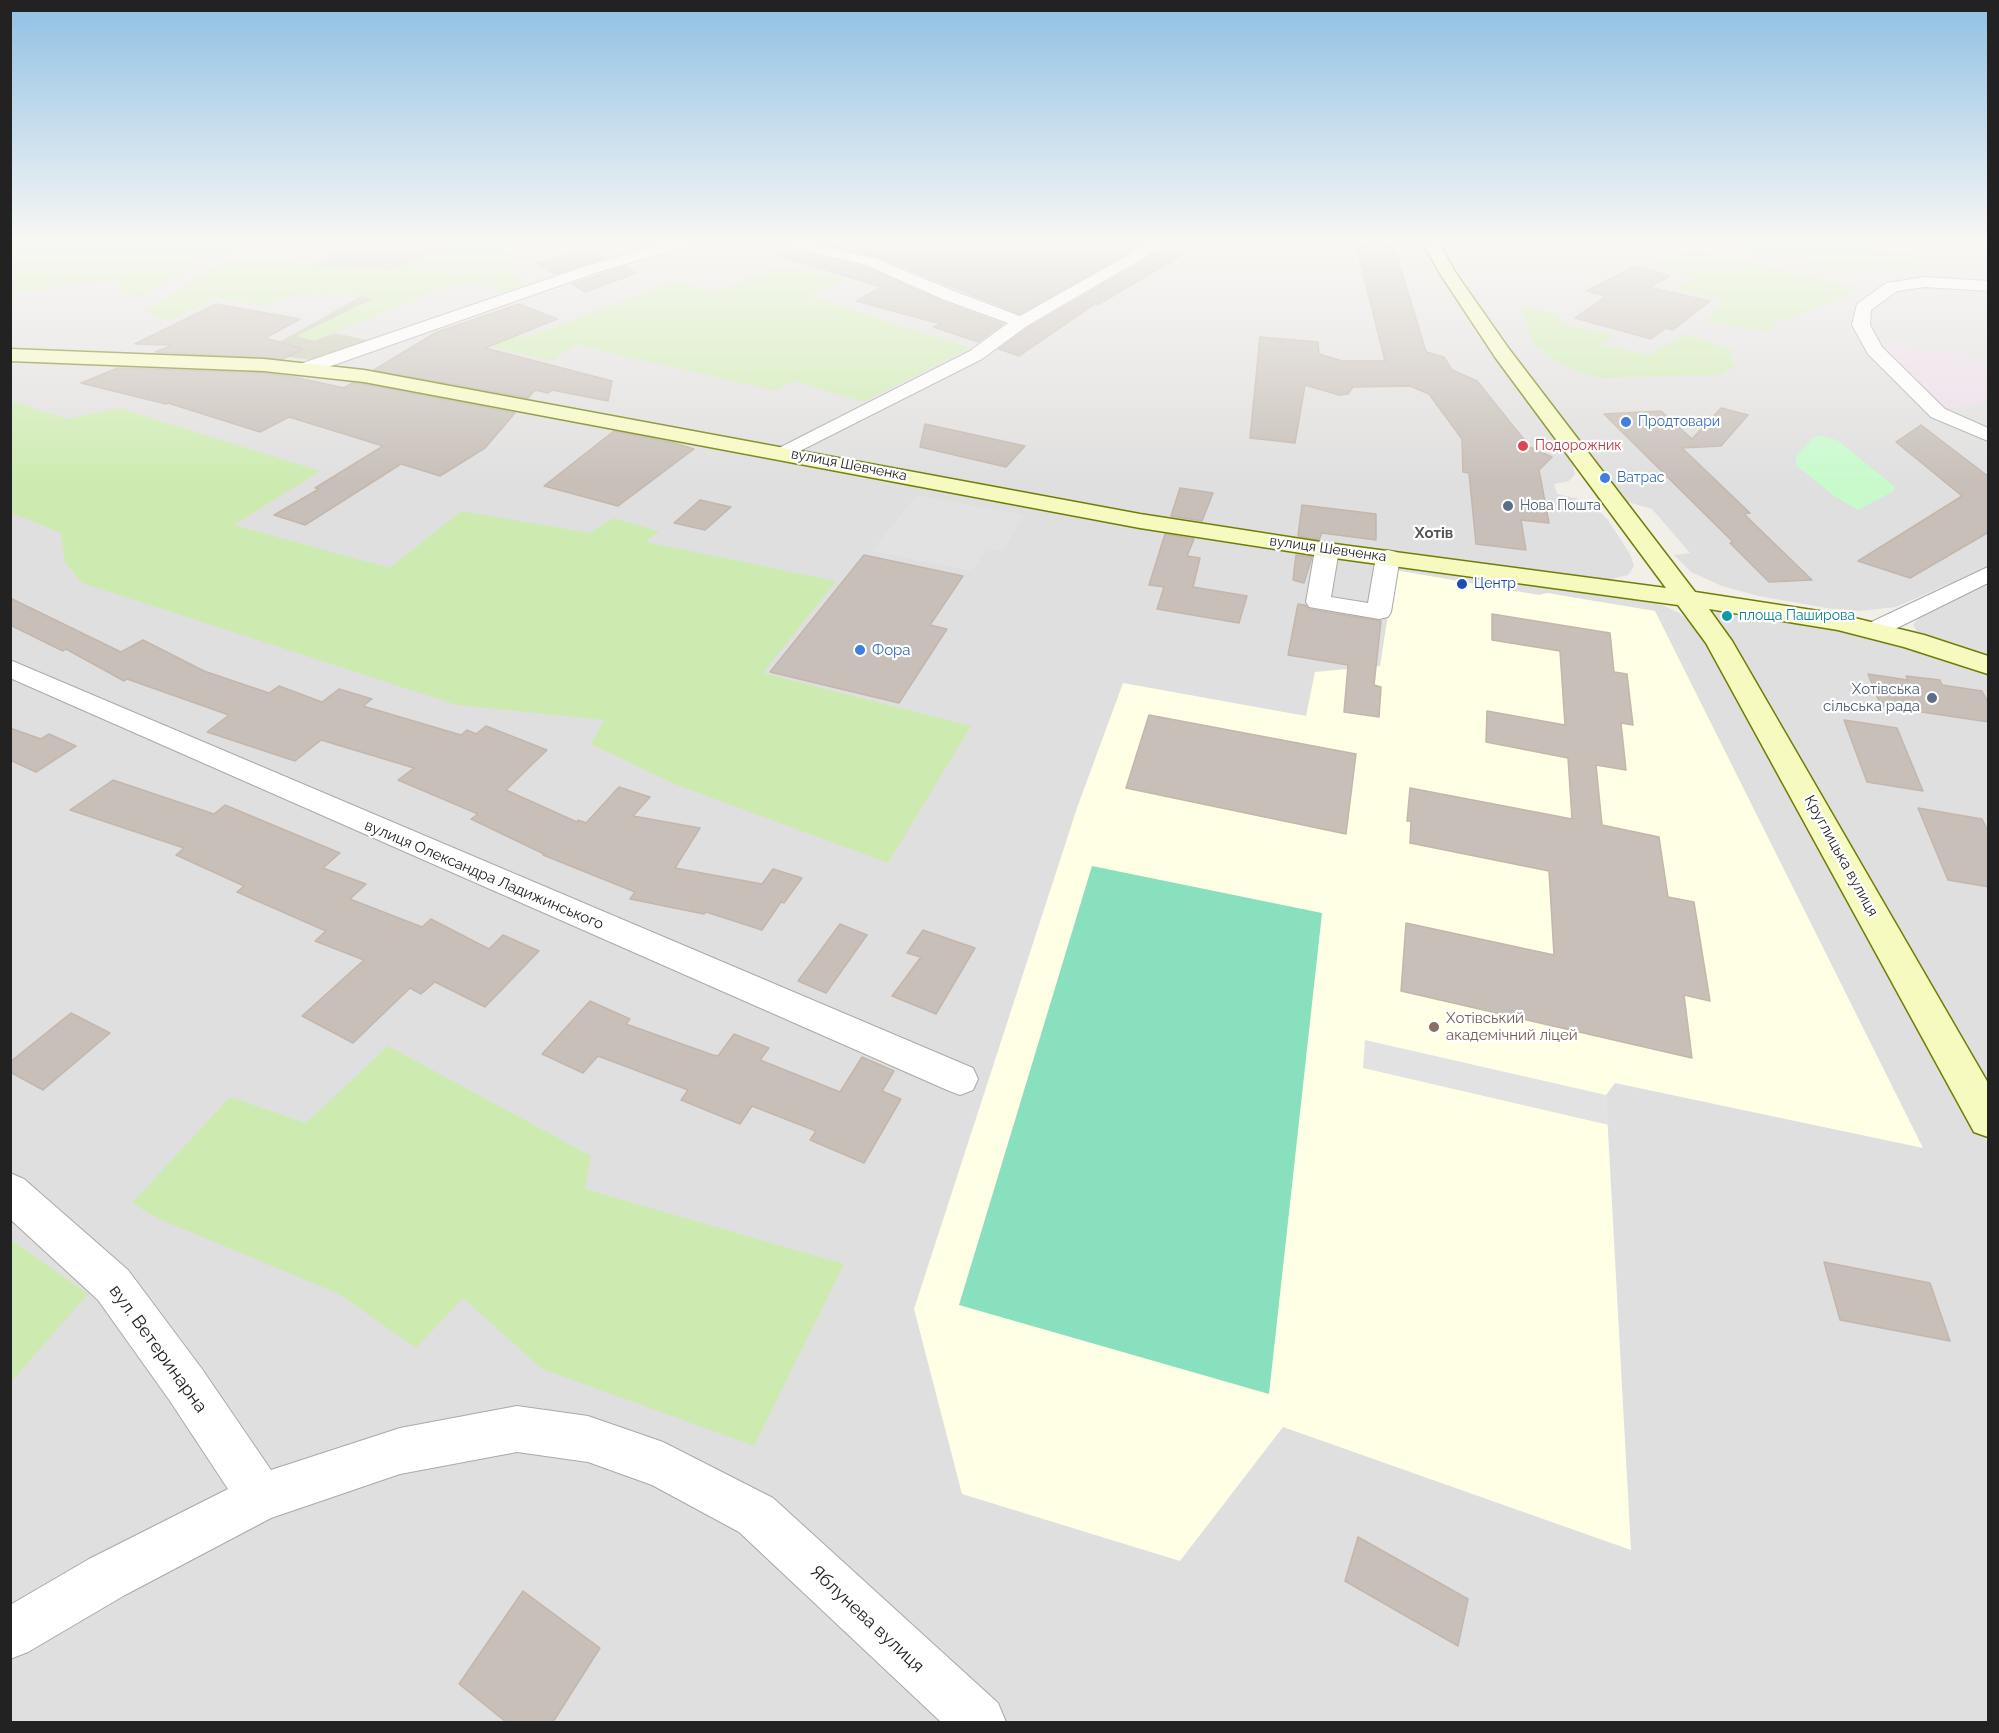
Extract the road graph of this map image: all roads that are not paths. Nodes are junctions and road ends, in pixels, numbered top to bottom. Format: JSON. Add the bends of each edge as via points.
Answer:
{"nodes":[{"id":1,"x":440,"y":322,"type":"edge"},
{"id":2,"x":1019,"y":322,"type":"edge"},
{"id":3,"x":1481,"y":322,"type":"edge"},
{"id":4,"x":1862,"y":322,"type":"edge"},
{"id":5,"x":10,"y":355,"type":"edge"},
{"id":6,"x":304,"y":369,"type":"junction"},
{"id":7,"x":1989,"y":435,"type":"edge"},
{"id":8,"x":784,"y":453,"type":"junction"},
{"id":9,"x":1327,"y":550,"type":"junction"},
{"id":10,"x":1388,"y":557,"type":"junction"},
{"id":11,"x":1989,"y":574,"type":"edge"},
{"id":12,"x":1686,"y":598,"type":"junction"},
{"id":13,"x":1874,"y":630,"type":"junction"},
{"id":14,"x":1989,"y":665,"type":"edge"},
{"id":15,"x":10,"y":668,"type":"edge"},
{"id":16,"x":960,"y":1079,"type":"dead end"},
{"id":17,"x":1989,"y":1119,"type":"edge"},
{"id":18,"x":10,"y":1192,"type":"edge"},
{"id":19,"x":261,"y":1497,"type":"junction"},
{"id":20,"x":10,"y":1634,"type":"edge"},
{"id":21,"x":979,"y":1722,"type":"edge"}],
"edges":[{"from":1,"to":6,"type":"street"},
{"from":2,"to":8,"type":"street","via":[[976,355]]},
{"from":3,"to":12,"type":"street","name":"Круглицька вулиця"},
{"from":4,"to":7,"type":"street","via":[[1874,350],[1938,413]]},
{"from":5,"to":6,"type":"street","name":"вулиця Шевченка"},
{"from":6,"to":8,"type":"street","name":"вулиця Шевченка","via":[[364,376]]},
{"from":8,"to":9,"type":"street","name":"вулиця Шевченка","via":[[1140,521]]},
{"from":9,"to":10,"type":"street","name":"вулиця Шевченка"},
{"from":9,"to":10,"type":"street","via":[[1318,603],[1379,612]]},
{"from":10,"to":12,"type":"street","name":"вулиця Шевченка"},
{"from":11,"to":13,"type":"street"},
{"from":12,"to":13,"type":"street"},
{"from":12,"to":17,"type":"street","name":"Круглицька вулиця","via":[[1719,641],[1757,705]]},
{"from":13,"to":14,"type":"street"},
{"from":15,"to":16,"type":"street","name":"вулиця Олександра Ладижинського"},
{"from":18,"to":19,"type":"street","name":"вул. Ветеринарна","via":[[113,1285]]},
{"from":19,"to":20,"type":"street","name":"Яблунева вулиця","via":[[107,1577]]},
{"from":19,"to":21,"type":"street","name":"Яблунева вулиця","via":[[400,1451],[517,1429],[588,1439],[663,1465],[756,1515]]}]}
